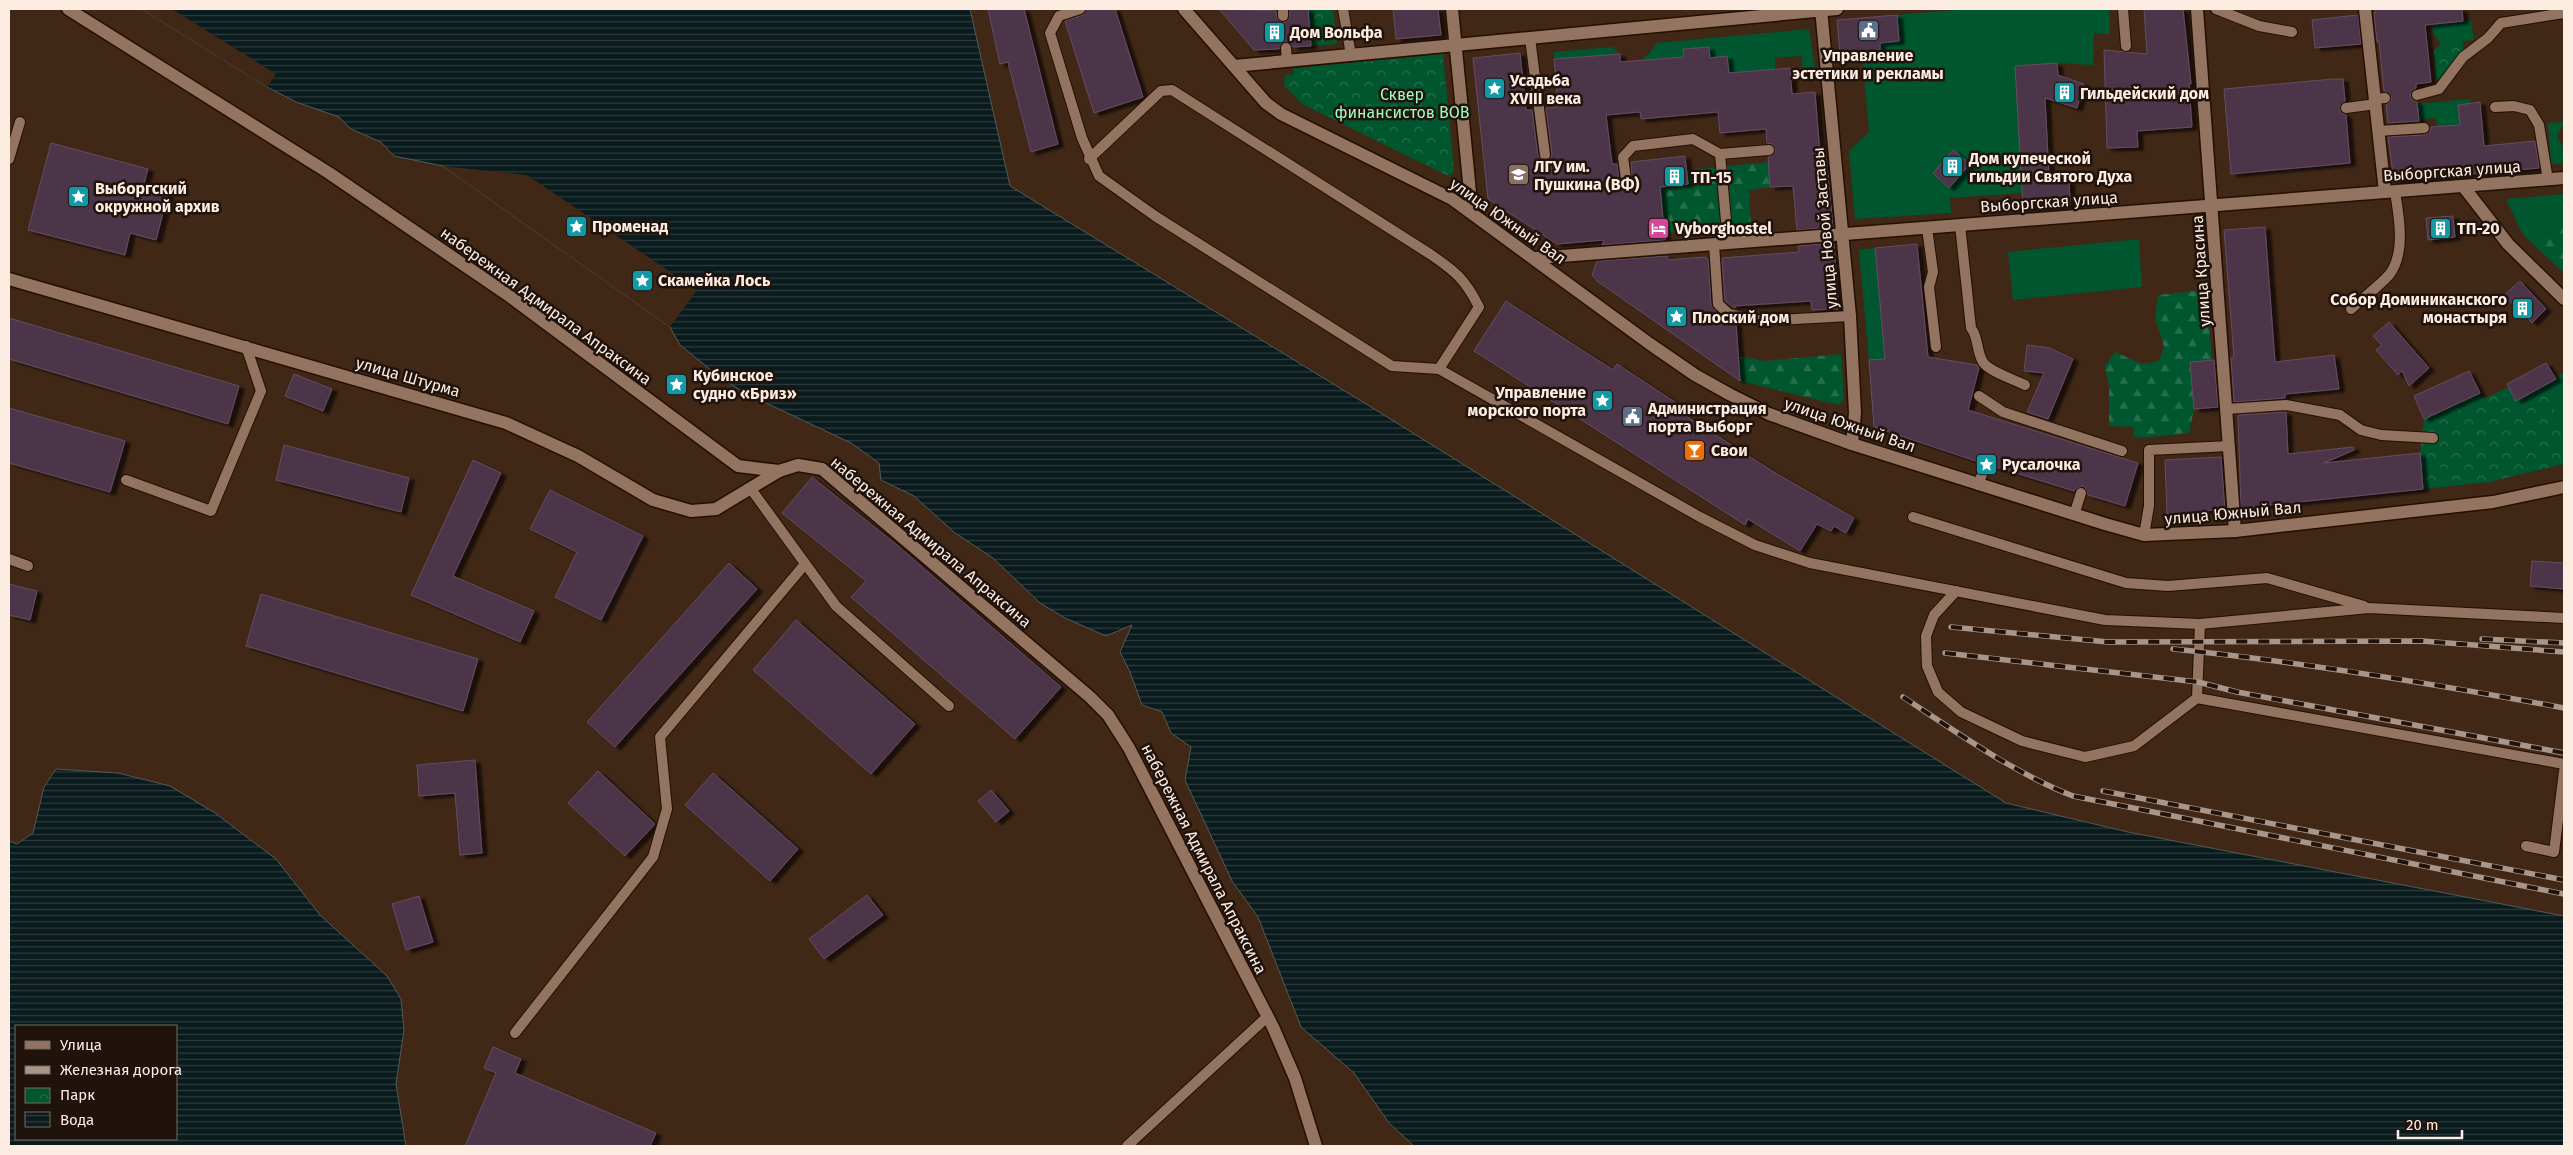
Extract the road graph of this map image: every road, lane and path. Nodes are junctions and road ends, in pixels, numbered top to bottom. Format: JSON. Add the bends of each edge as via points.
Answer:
{"nodes":[{"id":1,"x":68,"y":9,"type":"edge"},
{"id":2,"x":1080,"y":9,"type":"edge"},
{"id":3,"x":1184,"y":9,"type":"edge"},
{"id":4,"x":1343,"y":9,"type":"edge"},
{"id":5,"x":1452,"y":9,"type":"edge"},
{"id":6,"x":1822,"y":9,"type":"edge"},
{"id":7,"x":1837,"y":9,"type":"edge"},
{"id":8,"x":2124,"y":9,"type":"edge"},
{"id":9,"x":2197,"y":9,"type":"edge"},
{"id":10,"x":2216,"y":9,"type":"edge"},
{"id":11,"x":2366,"y":9,"type":"edge"},
{"id":12,"x":2549,"y":12,"type":"edge"},
{"id":13,"x":2564,"y":13,"type":"edge"},
{"id":14,"x":2292,"y":32,"type":"dead end"},
{"id":15,"x":1530,"y":38,"type":"junction"},
{"id":16,"x":1456,"y":45,"type":"junction"},
{"id":17,"x":2126,"y":46,"type":"dead end"},
{"id":18,"x":1351,"y":55,"type":"junction"},
{"id":19,"x":1234,"y":66,"type":"junction"},
{"id":20,"x":2417,"y":95,"type":"dead end"},
{"id":21,"x":2379,"y":101,"type":"junction"},
{"id":22,"x":2346,"y":108,"type":"dead end"},
{"id":23,"x":2495,"y":108,"type":"dead end"},
{"id":24,"x":20,"y":122,"type":"dead end"},
{"id":25,"x":2424,"y":128,"type":"dead end"},
{"id":26,"x":2378,"y":131,"type":"junction"},
{"id":27,"x":1769,"y":150,"type":"dead end"},
{"id":28,"x":1720,"y":154,"type":"junction"},
{"id":29,"x":1545,"y":155,"type":"dead end"},
{"id":30,"x":9,"y":159,"type":"edge"},
{"id":31,"x":1089,"y":159,"type":"junction"},
{"id":32,"x":2564,"y":178,"type":"edge"},
{"id":33,"x":1626,"y":179,"type":"dead end"},
{"id":34,"x":2548,"y":180,"type":"junction"},
{"id":35,"x":2463,"y":186,"type":"junction"},
{"id":36,"x":2390,"y":192,"type":"junction"},
{"id":37,"x":2212,"y":206,"type":"junction"},
{"id":38,"x":1472,"y":212,"type":"junction"},
{"id":39,"x":1960,"y":225,"type":"junction"},
{"id":40,"x":1927,"y":228,"type":"junction"},
{"id":41,"x":1843,"y":234,"type":"junction"},
{"id":42,"x":1728,"y":243,"type":"junction"},
{"id":43,"x":1714,"y":244,"type":"junction"},
{"id":44,"x":1536,"y":258,"type":"junction"},
{"id":45,"x":9,"y":279,"type":"edge"},
{"id":46,"x":2564,"y":299,"type":"edge"},
{"id":47,"x":2351,"y":309,"type":"dead end"},
{"id":48,"x":1850,"y":316,"type":"junction"},
{"id":49,"x":246,"y":346,"type":"junction"},
{"id":50,"x":1936,"y":348,"type":"dead end"},
{"id":51,"x":1438,"y":369,"type":"junction"},
{"id":52,"x":2025,"y":385,"type":"dead end"},
{"id":53,"x":1979,"y":396,"type":"dead end"},
{"id":54,"x":2227,"y":409,"type":"junction"},
{"id":55,"x":2433,"y":438,"type":"dead end"},
{"id":56,"x":1852,"y":444,"type":"junction"},
{"id":57,"x":2229,"y":446,"type":"junction"},
{"id":58,"x":2122,"y":451,"type":"dead end"},
{"id":59,"x":1986,"y":464,"type":"dead end"},
{"id":60,"x":779,"y":471,"type":"junction"},
{"id":61,"x":126,"y":480,"type":"dead end"},
{"id":62,"x":1978,"y":484,"type":"junction"},
{"id":63,"x":2564,"y":487,"type":"edge"},
{"id":64,"x":751,"y":490,"type":"junction"},
{"id":65,"x":2081,"y":493,"type":"dead end"},
{"id":66,"x":2074,"y":515,"type":"junction"},
{"id":67,"x":1912,"y":517,"type":"dead end"},
{"id":68,"x":2235,"y":531,"type":"junction"},
{"id":69,"x":2144,"y":535,"type":"junction"},
{"id":70,"x":9,"y":559,"type":"edge"},
{"id":71,"x":805,"y":564,"type":"junction"},
{"id":72,"x":28,"y":566,"type":"dead end"},
{"id":73,"x":1956,"y":591,"type":"junction"},
{"id":74,"x":2369,"y":608,"type":"junction"},
{"id":75,"x":2564,"y":618,"type":"edge"},
{"id":76,"x":2200,"y":624,"type":"junction"},
{"id":77,"x":2197,"y":698,"type":"junction"},
{"id":78,"x":949,"y":706,"type":"dead end"},
{"id":79,"x":2564,"y":764,"type":"edge"},
{"id":80,"x":2564,"y":770,"type":"edge"},
{"id":81,"x":2526,"y":846,"type":"dead end"},
{"id":82,"x":1268,"y":1017,"type":"junction"},
{"id":83,"x":515,"y":1033,"type":"dead end"},
{"id":84,"x":1127,"y":1146,"type":"edge"},
{"id":85,"x":1316,"y":1146,"type":"edge"}],
"edges":[{"from":1,"to":60,"type":"street","name":"набережная Адмирала Апраксина","via":[[329,173],[492,284],[738,466]]},
{"from":2,"to":31,"type":"lane","via":[[1059,16],[1050,33]]},
{"from":3,"to":19,"type":"street","name":"улица Южный Вал"},
{"from":4,"to":18,"type":"lane"},
{"from":5,"to":16,"type":"street"},
{"from":6,"to":7,"type":"street"},
{"from":6,"to":15,"type":"street"},
{"from":6,"to":41,"type":"street","name":"улица Новой Заставы"},
{"from":8,"to":17,"type":"lane"},
{"from":9,"to":37,"type":"street","name":"улица Красина"},
{"from":10,"to":14,"type":"lane","via":[[2258,26]]},
{"from":11,"to":21,"type":"street"},
{"from":12,"to":13,"type":"lane"},
{"from":12,"to":20,"type":"lane","via":[[2501,23],[2488,38],[2463,57],[2439,89]]},
{"from":15,"to":16,"type":"street"},
{"from":15,"to":29,"type":"lane"},
{"from":16,"to":18,"type":"street"},
{"from":16,"to":38,"type":"street"},
{"from":18,"to":19,"type":"street","via":[[1286,54]]},
{"from":19,"to":38,"type":"street","name":"улица Южный Вал","via":[[1266,103],[1281,114]]},
{"from":21,"to":22,"type":"lane"},
{"from":21,"to":26,"type":"street"},
{"from":23,"to":34,"type":"lane","via":[[2514,106],[2530,110],[2539,124]]},
{"from":24,"to":30,"type":"lane"},
{"from":25,"to":26,"type":"lane"},
{"from":26,"to":36,"type":"street"},
{"from":27,"to":28,"type":"lane"},
{"from":28,"to":33,"type":"lane","via":[[1693,139],[1633,146],[1623,157]]},
{"from":28,"to":42,"type":"lane"},
{"from":31,"to":51,"type":"lane","via":[[1098,176],[1155,216],[1392,366]]},
{"from":31,"to":51,"type":"lane","via":[[1162,91],[1172,90],[1430,254],[1468,284],[1479,307]]},
{"from":32,"to":34,"type":"street","name":"Выборгская улица"},
{"from":34,"to":35,"type":"street","name":"Выборгская улица"},
{"from":35,"to":36,"type":"street","name":"Выборгская улица"},
{"from":35,"to":46,"type":"street","via":[[2508,244]]},
{"from":36,"to":37,"type":"street","name":"Выборгская улица"},
{"from":36,"to":47,"type":"lane","via":[[2399,218],[2397,261],[2389,275]]},
{"from":37,"to":39,"type":"street","name":"Выборгская улица"},
{"from":37,"to":54,"type":"street","name":"улица Красина"},
{"from":38,"to":44,"type":"street","name":"улица Южный Вал"},
{"from":39,"to":40,"type":"street","name":"Выборгская улица"},
{"from":39,"to":52,"type":"lane","via":[[1971,328],[1976,334],[1983,362],[1988,368]]},
{"from":40,"to":41,"type":"street","name":"Выборгская улица"},
{"from":40,"to":50,"type":"lane","via":[[1933,272],[1929,287]]},
{"from":41,"to":42,"type":"street","name":"Выборгская улица"},
{"from":41,"to":48,"type":"street","name":"улица Новой Заставы"},
{"from":42,"to":43,"type":"street","name":"Выборгская улица"},
{"from":43,"to":44,"type":"street","name":"Выборгская улица"},
{"from":43,"to":48,"type":"lane","via":[[1718,304],[1729,314],[1762,321]]},
{"from":44,"to":56,"type":"street","name":"улица Южный Вал","via":[[1695,375],[1769,414]]},
{"from":45,"to":49,"type":"street","name":"улица Штурма"},
{"from":48,"to":56,"type":"street","name":"улица Новой Заставы","via":[[1855,413]]},
{"from":49,"to":61,"type":"lane","via":[[261,392],[211,511]]},
{"from":49,"to":64,"type":"street","name":"улица Штурма","via":[[506,424],[578,456],[653,500],[691,511],[716,509]]},
{"from":51,"to":73,"type":"lane","via":[[1700,517],[1756,544],[1810,563]]},
{"from":53,"to":58,"type":"lane","via":[[2002,417]]},
{"from":54,"to":55,"type":"lane","via":[[2286,405],[2340,415],[2361,430],[2381,435]]},
{"from":54,"to":57,"type":"street","name":"улица Красина"},
{"from":56,"to":62,"type":"street","name":"улица Южный Вал"},
{"from":57,"to":68,"type":"street","name":"улица Красина"},
{"from":57,"to":69,"type":"lane","via":[[2149,450],[2149,506]]},
{"from":59,"to":62,"type":"lane"},
{"from":60,"to":64,"type":"street","name":"улица Штурма"},
{"from":60,"to":82,"type":"street","name":"набережная Адмирала Апраксина","via":[[798,465],[822,470],[1108,715],[1129,748]]},
{"from":62,"to":66,"type":"street","name":"улица Южный Вал"},
{"from":63,"to":68,"type":"street","name":"улица Южный Вал","via":[[2492,502]]},
{"from":64,"to":71,"type":"lane"},
{"from":65,"to":66,"type":"lane"},
{"from":66,"to":69,"type":"street","name":"улица Южный Вал"},
{"from":67,"to":74,"type":"lane","via":[[2126,583],[2168,586],[2267,578]]},
{"from":68,"to":69,"type":"street","name":"улица Южный Вал"},
{"from":70,"to":72,"type":"lane"},
{"from":71,"to":78,"type":"lane","via":[[836,606]]},
{"from":71,"to":83,"type":"lane","via":[[660,737],[666,809],[653,857]]},
{"from":73,"to":76,"type":"lane","via":[[2105,620]]},
{"from":73,"to":77,"type":"lane","via":[[1934,615],[1926,636],[1927,666],[1938,692],[1961,712],[2022,741],[2085,757],[2134,746]]},
{"from":74,"to":75,"type":"lane"},
{"from":74,"to":76,"type":"lane"},
{"from":76,"to":77,"type":"lane"},
{"from":77,"to":79,"type":"lane"},
{"from":80,"to":81,"type":"lane","via":[[2554,852]]},
{"from":82,"to":84,"type":"lane"},
{"from":82,"to":85,"type":"street","name":"набережная Адмирала Апраксина","via":[[1295,1078]]}]}
